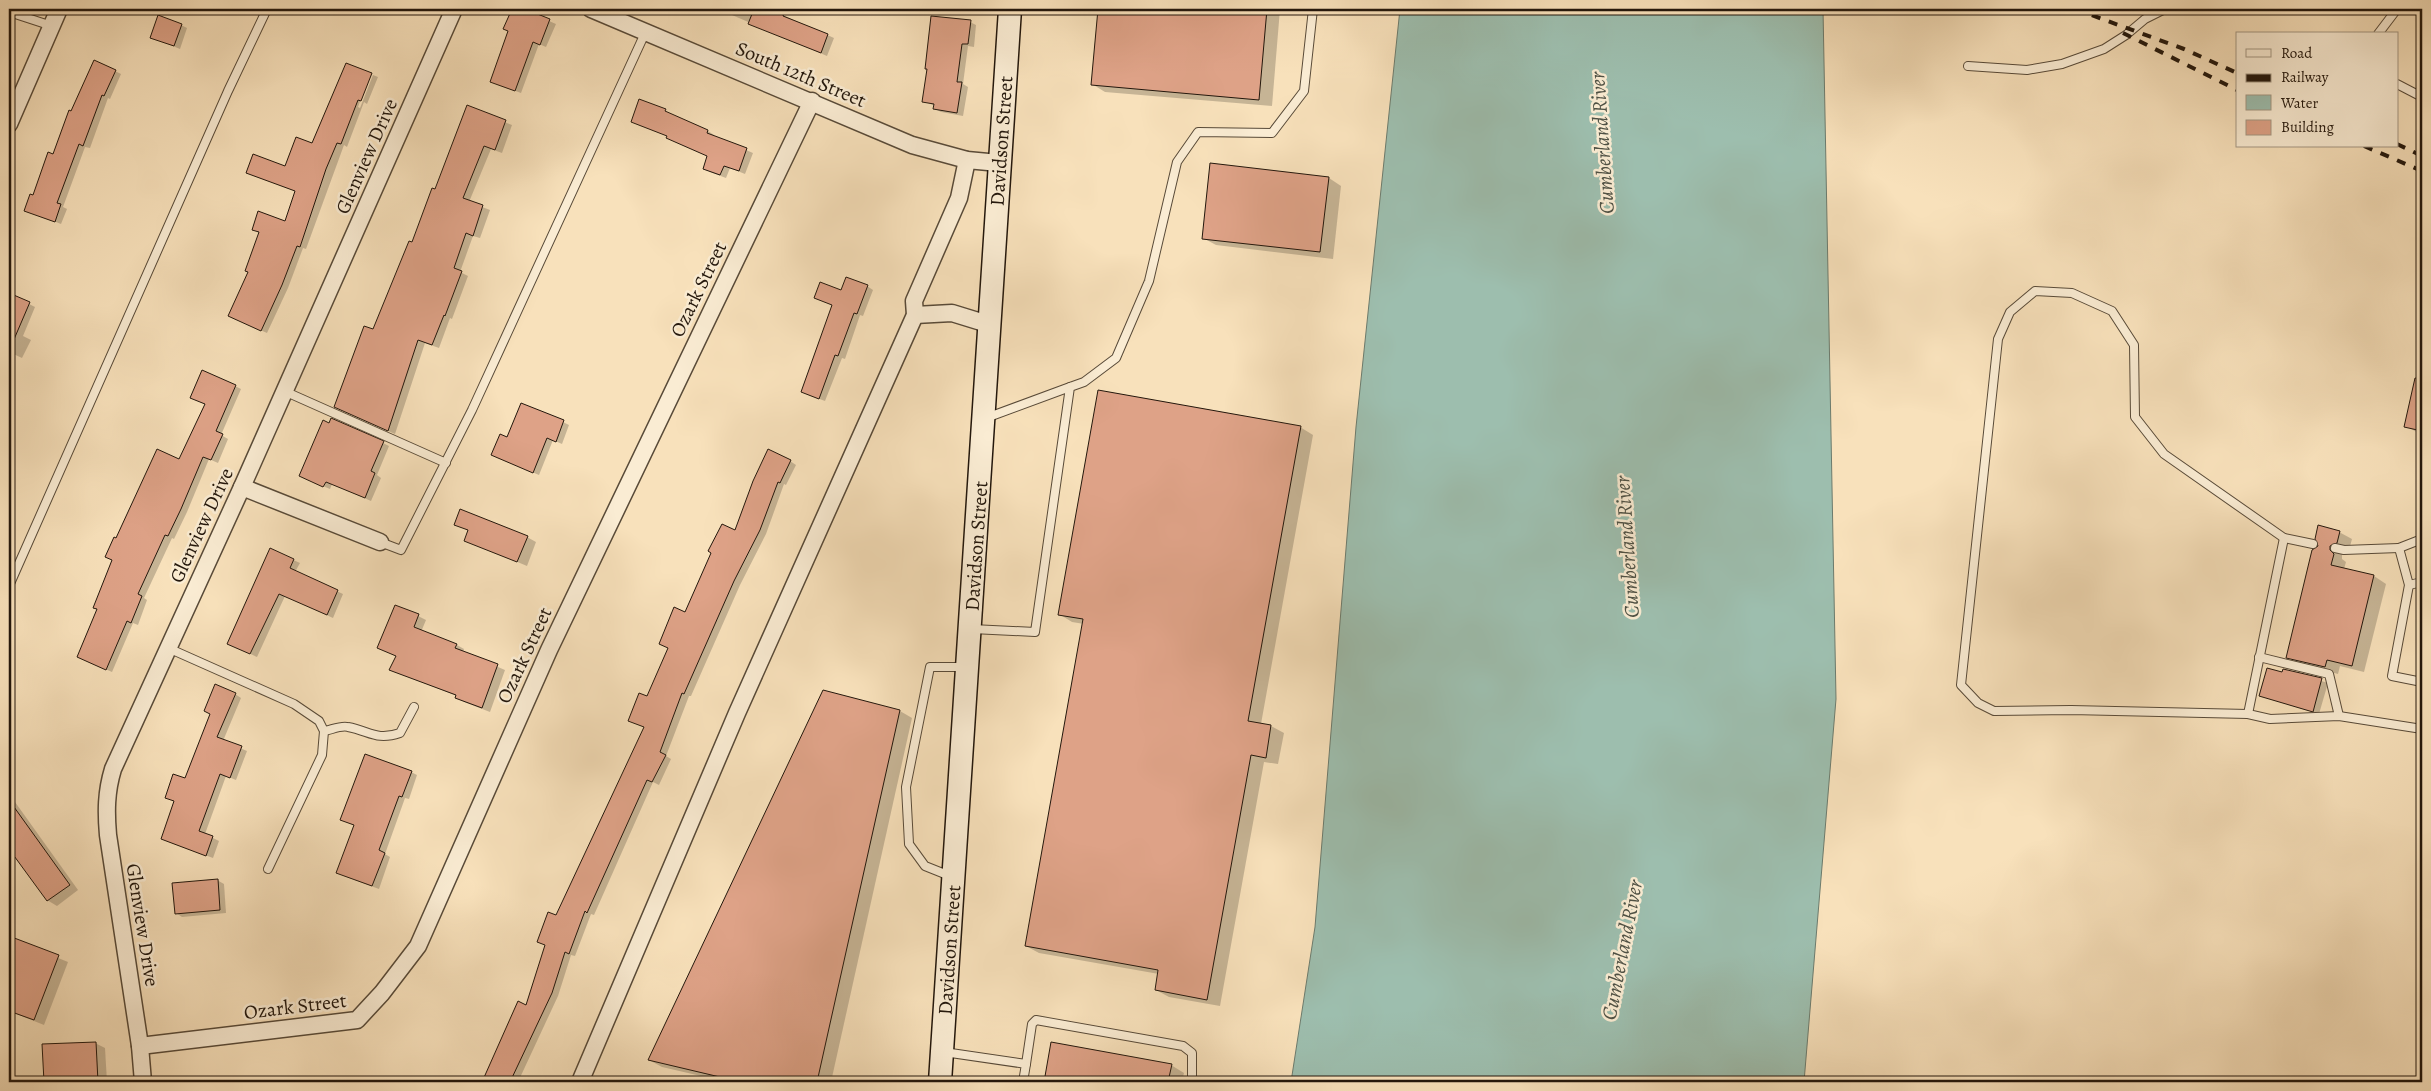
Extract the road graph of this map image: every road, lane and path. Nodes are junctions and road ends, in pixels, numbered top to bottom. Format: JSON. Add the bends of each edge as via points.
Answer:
{"nodes":[{"id":1,"x":59,"y":9,"type":"edge"},
{"id":2,"x":267,"y":9,"type":"edge"},
{"id":3,"x":454,"y":9,"type":"edge"},
{"id":4,"x":591,"y":9,"type":"edge"},
{"id":5,"x":1010,"y":9,"type":"edge"},
{"id":6,"x":1313,"y":9,"type":"edge"},
{"id":7,"x":2165,"y":9,"type":"edge"},
{"id":8,"x":2397,"y":9,"type":"edge"},
{"id":9,"x":9,"y":12,"type":"edge"},
{"id":10,"x":52,"y":26,"type":"junction"},
{"id":11,"x":646,"y":31,"type":"junction"},
{"id":12,"x":2380,"y":32,"type":"edge"},
{"id":13,"x":1968,"y":66,"type":"dead end"},
{"id":14,"x":2398,"y":85,"type":"edge"},
{"id":15,"x":2422,"y":97,"type":"edge"},
{"id":16,"x":812,"y":102,"type":"junction"},
{"id":17,"x":9,"y":124,"type":"edge"},
{"id":18,"x":967,"y":160,"type":"junction"},
{"id":19,"x":999,"y":163,"type":"junction"},
{"id":20,"x":915,"y":314,"type":"junction"},
{"id":21,"x":991,"y":325,"type":"junction"},
{"id":22,"x":1070,"y":387,"type":"junction"},
{"id":23,"x":284,"y":390,"type":"junction"},
{"id":24,"x":984,"y":418,"type":"junction"},
{"id":25,"x":446,"y":463,"type":"junction"},
{"id":26,"x":242,"y":487,"type":"junction"},
{"id":27,"x":2284,"y":538,"type":"junction"},
{"id":28,"x":2422,"y":539,"type":"edge"},
{"id":29,"x":380,"y":542,"type":"joint"},
{"id":30,"x":2313,"y":544,"type":"dead end"},
{"id":31,"x":2335,"y":548,"type":"dead end"},
{"id":32,"x":2399,"y":548,"type":"junction"},
{"id":33,"x":2422,"y":582,"type":"edge"},
{"id":34,"x":2409,"y":585,"type":"junction"},
{"id":35,"x":9,"y":586,"type":"edge"},
{"id":36,"x":970,"y":629,"type":"junction"},
{"id":37,"x":168,"y":648,"type":"junction"},
{"id":38,"x":2259,"y":657,"type":"junction"},
{"id":39,"x":968,"y":667,"type":"junction"},
{"id":40,"x":2422,"y":682,"type":"edge"},
{"id":41,"x":414,"y":707,"type":"dead end"},
{"id":42,"x":2248,"y":714,"type":"junction"},
{"id":43,"x":2339,"y":716,"type":"junction"},
{"id":44,"x":2422,"y":729,"type":"edge"},
{"id":45,"x":324,"y":732,"type":"junction"},
{"id":46,"x":268,"y":870,"type":"dead end"},
{"id":47,"x":954,"y":877,"type":"junction"},
{"id":48,"x":140,"y":1046,"type":"junction"},
{"id":49,"x":942,"y":1052,"type":"junction"},
{"id":50,"x":1026,"y":1064,"type":"junction"},
{"id":51,"x":143,"y":1082,"type":"edge"},
{"id":52,"x":580,"y":1082,"type":"edge"},
{"id":53,"x":940,"y":1082,"type":"edge"},
{"id":54,"x":1023,"y":1082,"type":"edge"},
{"id":55,"x":1192,"y":1082,"type":"edge"}],
"edges":[{"from":1,"to":10,"type":"street"},
{"from":2,"to":35,"type":"lane"},
{"from":3,"to":23,"type":"street","name":"Glenview Drive"},
{"from":4,"to":11,"type":"street","name":"South 12th Street"},
{"from":5,"to":19,"type":"street","name":"Davidson Street"},
{"from":6,"to":22,"type":"lane","via":[[1304,91],[1272,133],[1198,132],[1177,162],[1149,281],[1116,358],[1084,382]]},
{"from":7,"to":13,"type":"lane","via":[[2145,19],[2104,49],[2062,64],[2027,70]]},
{"from":8,"to":12,"type":"lane"},
{"from":9,"to":10,"type":"lane"},
{"from":10,"to":17,"type":"street"},
{"from":11,"to":16,"type":"street","name":"South 12th Street"},
{"from":11,"to":25,"type":"lane"},
{"from":14,"to":15,"type":"lane"},
{"from":16,"to":18,"type":"street","name":"South 12th Street","via":[[912,145]]},
{"from":16,"to":48,"type":"street","name":"Ozark Street","via":[[548,650],[418,946],[357,1020]]},
{"from":18,"to":19,"type":"street","name":"South 12th Street"},
{"from":18,"to":20,"type":"street","name":"Davidson Street","via":[[959,198],[914,301]]},
{"from":19,"to":21,"type":"street","name":"Davidson Street"},
{"from":20,"to":21,"type":"street","via":[[952,313]]},
{"from":20,"to":52,"type":"street","name":"Davidson Street","via":[[737,713]]},
{"from":21,"to":24,"type":"street","name":"Davidson Street"},
{"from":22,"to":24,"type":"lane"},
{"from":22,"to":36,"type":"lane","via":[[1035,632]]},
{"from":23,"to":25,"type":"lane"},
{"from":23,"to":26,"type":"street","name":"Glenview Drive"},
{"from":24,"to":36,"type":"street","name":"Davidson Street"},
{"from":25,"to":29,"type":"lane","via":[[401,550]]},
{"from":26,"to":29,"type":"street"},
{"from":26,"to":37,"type":"street","name":"Glenview Drive"},
{"from":27,"to":30,"type":"lane"},
{"from":27,"to":38,"type":"lane"},
{"from":27,"to":42,"type":"lane","via":[[2164,454],[2135,418],[2134,345],[2112,311],[2072,293],[2035,291],[2010,312],[1998,339],[1961,685],[1978,703],[1994,711]]},
{"from":28,"to":32,"type":"lane"},
{"from":31,"to":32,"type":"lane"},
{"from":32,"to":34,"type":"lane"},
{"from":33,"to":34,"type":"lane"},
{"from":34,"to":40,"type":"lane","via":[[2392,676]]},
{"from":36,"to":39,"type":"street","name":"Davidson Street"},
{"from":37,"to":45,"type":"lane","via":[[294,704],[319,721]]},
{"from":37,"to":48,"type":"street","name":"Glenview Drive","via":[[113,769],[107,790],[111,863]]},
{"from":38,"to":42,"type":"lane"},
{"from":38,"to":43,"type":"lane","via":[[2329,674]]},
{"from":39,"to":47,"type":"street","name":"Davidson Street"},
{"from":39,"to":47,"type":"lane","via":[[930,667],[906,787],[910,844],[925,866]]},
{"from":41,"to":45,"type":"lane","via":[[400,733],[386,737],[347,726]]},
{"from":42,"to":43,"type":"lane","via":[[2270,719]]},
{"from":43,"to":44,"type":"lane"},
{"from":45,"to":46,"type":"lane","via":[[322,755]]},
{"from":47,"to":49,"type":"street","name":"Davidson Street"},
{"from":48,"to":51,"type":"street","name":"Glenview Drive"},
{"from":49,"to":50,"type":"lane"},
{"from":49,"to":53,"type":"street","name":"Davidson Street"},
{"from":50,"to":54,"type":"lane"},
{"from":50,"to":55,"type":"lane","via":[[1032,1024],[1036,1020],[1183,1046],[1192,1053]]}]}
